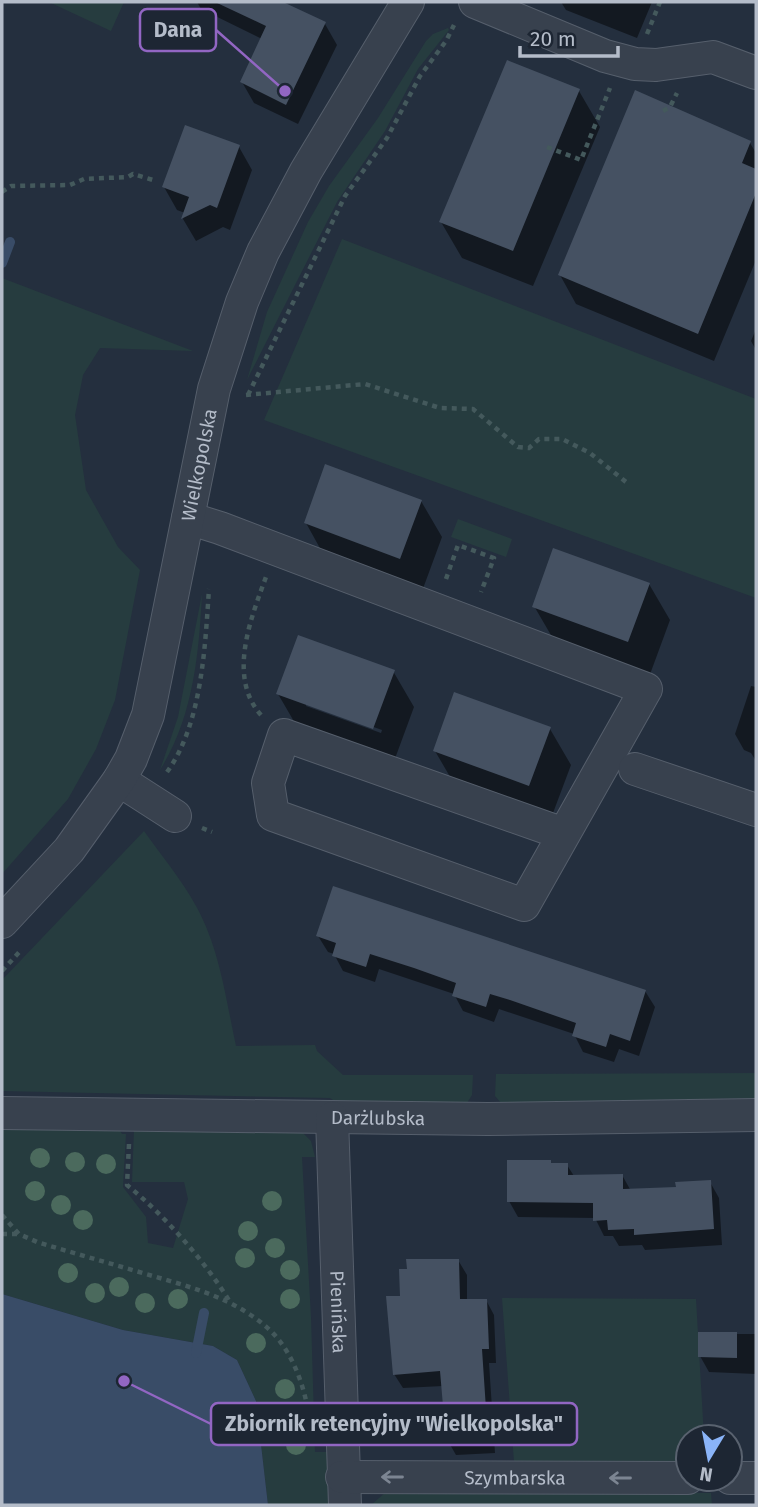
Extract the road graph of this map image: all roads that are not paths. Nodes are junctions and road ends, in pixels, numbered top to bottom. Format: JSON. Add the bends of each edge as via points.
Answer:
{"nodes":[{"id":1,"x":408,"y":2,"type":"edge"},
{"id":2,"x":465,"y":13,"type":"edge"},
{"id":3,"x":756,"y":73,"type":"edge"},
{"id":4,"x":188,"y":519,"type":"junction"},
{"id":5,"x":635,"y":769,"type":"dead end"},
{"id":6,"x":119,"y":780,"type":"junction"},
{"id":7,"x":756,"y":810,"type":"edge"},
{"id":8,"x":175,"y":816,"type":"dead end"},
{"id":9,"x":564,"y":834,"type":"junction"},
{"id":10,"x":2,"y":922,"type":"edge"},
{"id":11,"x":2,"y":1112,"type":"edge"},
{"id":12,"x":756,"y":1115,"type":"edge"},
{"id":13,"x":332,"y":1118,"type":"junction"},
{"id":14,"x":674,"y":1479,"type":"edge"},
{"id":15,"x":344,"y":1491,"type":"edge"}],
"edges":[{"from":1,"to":4,"type":"street","name":"Wielkopolska","via":[[263,252],[214,389]]},
{"from":2,"to":3,"type":"street","via":[[625,61],[656,65],[713,57]]},
{"from":4,"to":6,"type":"street","name":"Wielkopolska","via":[[148,715]]},
{"from":4,"to":9,"type":"street","via":[[646,689]]},
{"from":5,"to":7,"type":"street"},
{"from":6,"to":8,"type":"street"},
{"from":6,"to":10,"type":"street","name":"Wielkopolska","via":[[69,850]]},
{"from":9,"to":9,"type":"street","via":[[524,905],[273,815],[268,783],[284,735]]},
{"from":11,"to":13,"type":"street","name":"Darżlubska"},
{"from":12,"to":13,"type":"street","name":"Darżlubska"},
{"from":13,"to":15,"type":"street","name":"Pienińska"},
{"from":14,"to":15,"type":"street","name":"Szymbarska","one_way":true}]}
